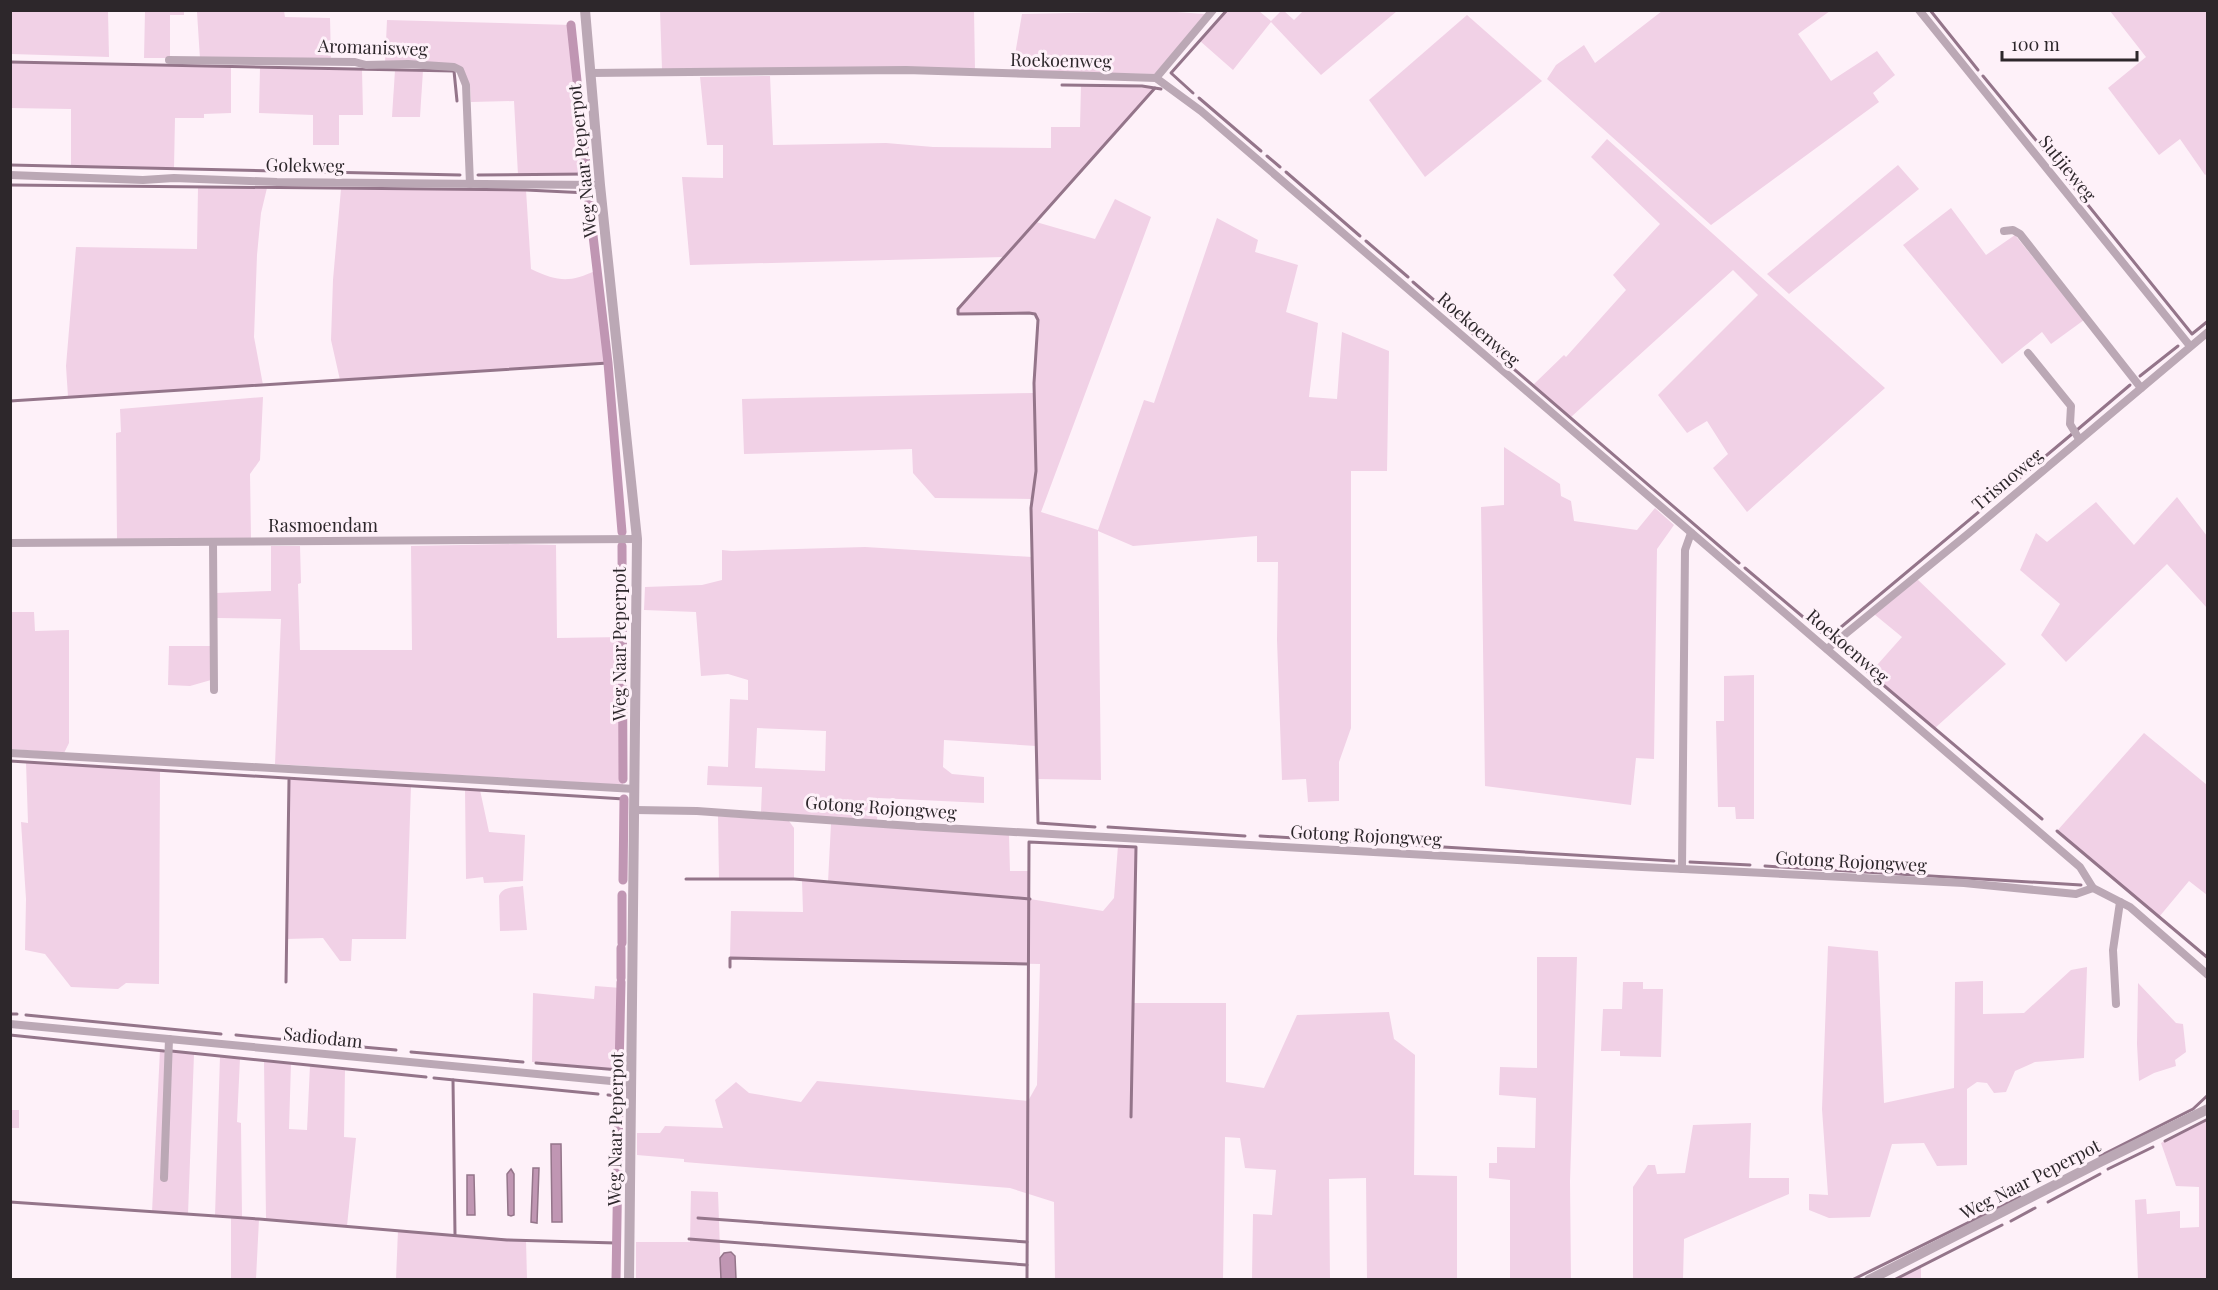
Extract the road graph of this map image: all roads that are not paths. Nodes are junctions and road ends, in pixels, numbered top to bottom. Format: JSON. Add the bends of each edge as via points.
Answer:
{"nodes":[{"id":1,"x":585,"y":10,"type":"edge"},
{"id":2,"x":1213,"y":10,"type":"edge"},
{"id":3,"x":1919,"y":10,"type":"edge"},
{"id":4,"x":169,"y":60,"type":"dead end"},
{"id":5,"x":590,"y":73,"type":"junction"},
{"id":6,"x":1156,"y":78,"type":"junction"},
{"id":7,"x":10,"y":175,"type":"edge"},
{"id":8,"x":470,"y":184,"type":"junction"},
{"id":9,"x":600,"y":185,"type":"junction"},
{"id":10,"x":2004,"y":231,"type":"dead end"},
{"id":11,"x":2208,"y":332,"type":"edge"},
{"id":12,"x":2190,"y":346,"type":"junction"},
{"id":13,"x":2028,"y":353,"type":"dead end"},
{"id":14,"x":2141,"y":388,"type":"junction"},
{"id":15,"x":2079,"y":439,"type":"junction"},
{"id":16,"x":1691,"y":532,"type":"junction"},
{"id":17,"x":637,"y":539,"type":"junction"},
{"id":18,"x":213,"y":542,"type":"junction"},
{"id":19,"x":10,"y":543,"type":"edge"},
{"id":20,"x":1827,"y":649,"type":"junction"},
{"id":21,"x":214,"y":690,"type":"dead end"},
{"id":22,"x":10,"y":753,"type":"edge"},
{"id":23,"x":635,"y":789,"type":"junction"},
{"id":24,"x":635,"y":810,"type":"junction"},
{"id":25,"x":1682,"y":869,"type":"junction"},
{"id":26,"x":2093,"y":888,"type":"junction"},
{"id":27,"x":2120,"y":902,"type":"junction"},
{"id":28,"x":2208,"y":975,"type":"edge"},
{"id":29,"x":2116,"y":1004,"type":"dead end"},
{"id":30,"x":10,"y":1024,"type":"edge"},
{"id":31,"x":169,"y":1039,"type":"junction"},
{"id":32,"x":632,"y":1083,"type":"junction"},
{"id":33,"x":2208,"y":1109,"type":"edge"},
{"id":34,"x":164,"y":1178,"type":"dead end"},
{"id":35,"x":629,"y":1280,"type":"edge"},
{"id":36,"x":1869,"y":1280,"type":"edge"}],
"edges":[{"from":1,"to":5,"type":"street","name":"Weg Naar Peperpot"},
{"from":2,"to":6,"type":"street"},
{"from":3,"to":12,"type":"street","name":"Sutjieweg"},
{"from":4,"to":8,"type":"street","name":"Aromanisweg","via":[[454,67],[460,70],[466,85]]},
{"from":5,"to":6,"type":"street","name":"Roekoenweg","via":[[906,70]]},
{"from":5,"to":9,"type":"street","name":"Weg Naar Peperpot"},
{"from":6,"to":16,"type":"street","name":"Roekoenweg","via":[[1201,111]]},
{"from":7,"to":8,"type":"street","name":"Golekweg"},
{"from":8,"to":9,"type":"street","name":"Golekweg"},
{"from":9,"to":17,"type":"street","name":"Weg Naar Peperpot"},
{"from":10,"to":14,"type":"street","via":[[2020,234]]},
{"from":11,"to":12,"type":"street","name":"Trisnoweg"},
{"from":12,"to":14,"type":"street","name":"Trisnoweg"},
{"from":13,"to":15,"type":"street","via":[[2071,406],[2070,424]]},
{"from":14,"to":15,"type":"street","name":"Trisnoweg"},
{"from":15,"to":20,"type":"street","name":"Trisnoweg"},
{"from":16,"to":20,"type":"street","name":"Roekoenweg"},
{"from":16,"to":25,"type":"street","via":[[1685,550]]},
{"from":17,"to":18,"type":"street","name":"Rasmoendam"},
{"from":17,"to":23,"type":"street","name":"Weg Naar Peperpot"},
{"from":18,"to":19,"type":"street","name":"Rasmoendam"},
{"from":18,"to":21,"type":"street"},
{"from":20,"to":26,"type":"street","name":"Roekoenweg","via":[[2059,849],[2079,867]]},
{"from":22,"to":23,"type":"street"},
{"from":23,"to":24,"type":"street","name":"Weg Naar Peperpot"},
{"from":24,"to":25,"type":"street","name":"Gotong Rojongweg"},
{"from":24,"to":32,"type":"street","name":"Weg Naar Peperpot"},
{"from":25,"to":26,"type":"street","name":"Gotong Rojongweg","via":[[1964,883],[2076,894]]},
{"from":26,"to":27,"type":"street","name":"Roekoenweg"},
{"from":27,"to":28,"type":"street","name":"Roekoenweg"},
{"from":27,"to":29,"type":"street","via":[[2113,950]]},
{"from":30,"to":31,"type":"street","name":"Sadiodam"},
{"from":31,"to":32,"type":"street","name":"Sadiodam"},
{"from":31,"to":34,"type":"street"},
{"from":32,"to":35,"type":"street","name":"Weg Naar Peperpot"},
{"from":33,"to":36,"type":"street","name":"Weg Naar Peperpot"}]}
